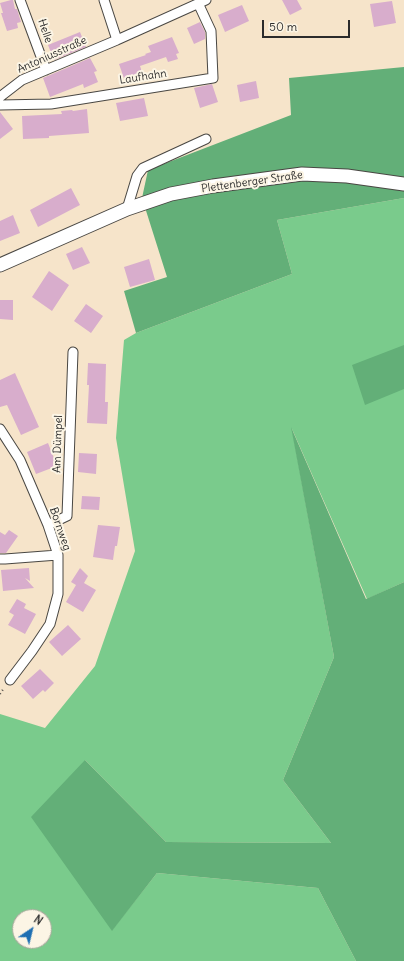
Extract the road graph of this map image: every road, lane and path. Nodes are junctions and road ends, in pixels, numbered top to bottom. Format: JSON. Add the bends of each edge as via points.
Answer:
{"nodes":[{"id":1,"x":20,"y":0,"type":"edge"},
{"id":2,"x":104,"y":0,"type":"edge"},
{"id":3,"x":202,"y":2,"type":"edge"},
{"id":4,"x":117,"y":40,"type":"junction"},
{"id":5,"x":46,"y":70,"type":"junction"},
{"id":6,"x":0,"y":97,"type":"edge"},
{"id":7,"x":0,"y":105,"type":"edge"},
{"id":8,"x":206,"y":139,"type":"dead end"},
{"id":9,"x":404,"y":184,"type":"edge"},
{"id":10,"x":127,"y":209,"type":"junction"},
{"id":11,"x":0,"y":265,"type":"edge"},
{"id":12,"x":73,"y":352,"type":"dead end"},
{"id":13,"x":0,"y":429,"type":"edge"},
{"id":14,"x":48,"y":525,"type":"junction"},
{"id":15,"x":58,"y":555,"type":"junction"},
{"id":16,"x":0,"y":559,"type":"edge"},
{"id":17,"x":10,"y":680,"type":"dead end"}],
"edges":[{"from":1,"to":5,"type":"street","name":"Helle"},
{"from":2,"to":4,"type":"street"},
{"from":3,"to":4,"type":"street","name":"Antoniusstraße"},
{"from":3,"to":7,"type":"street","name":"Laufhahn","via":[[211,31],[213,78],[51,104]]},
{"from":4,"to":5,"type":"street","name":"Antoniusstraße"},
{"from":5,"to":6,"type":"street","name":"Antoniusstraße","via":[[22,80]]},
{"from":8,"to":10,"type":"street","via":[[143,168],[137,176]]},
{"from":9,"to":10,"type":"main road","name":"Plettenberger Straße","via":[[347,176],[302,174],[206,187],[171,194]]},
{"from":10,"to":11,"type":"main road","name":"Plettenberger Straße"},
{"from":12,"to":14,"type":"street","name":"Am Dümpel","via":[[67,516]]},
{"from":13,"to":14,"type":"street","name":"Bornweg","via":[[20,460]]},
{"from":14,"to":15,"type":"street","name":"Bornweg"},
{"from":15,"to":16,"type":"street"},
{"from":15,"to":17,"type":"street","name":"Bornweg","via":[[58,594],[50,624]]}]}
